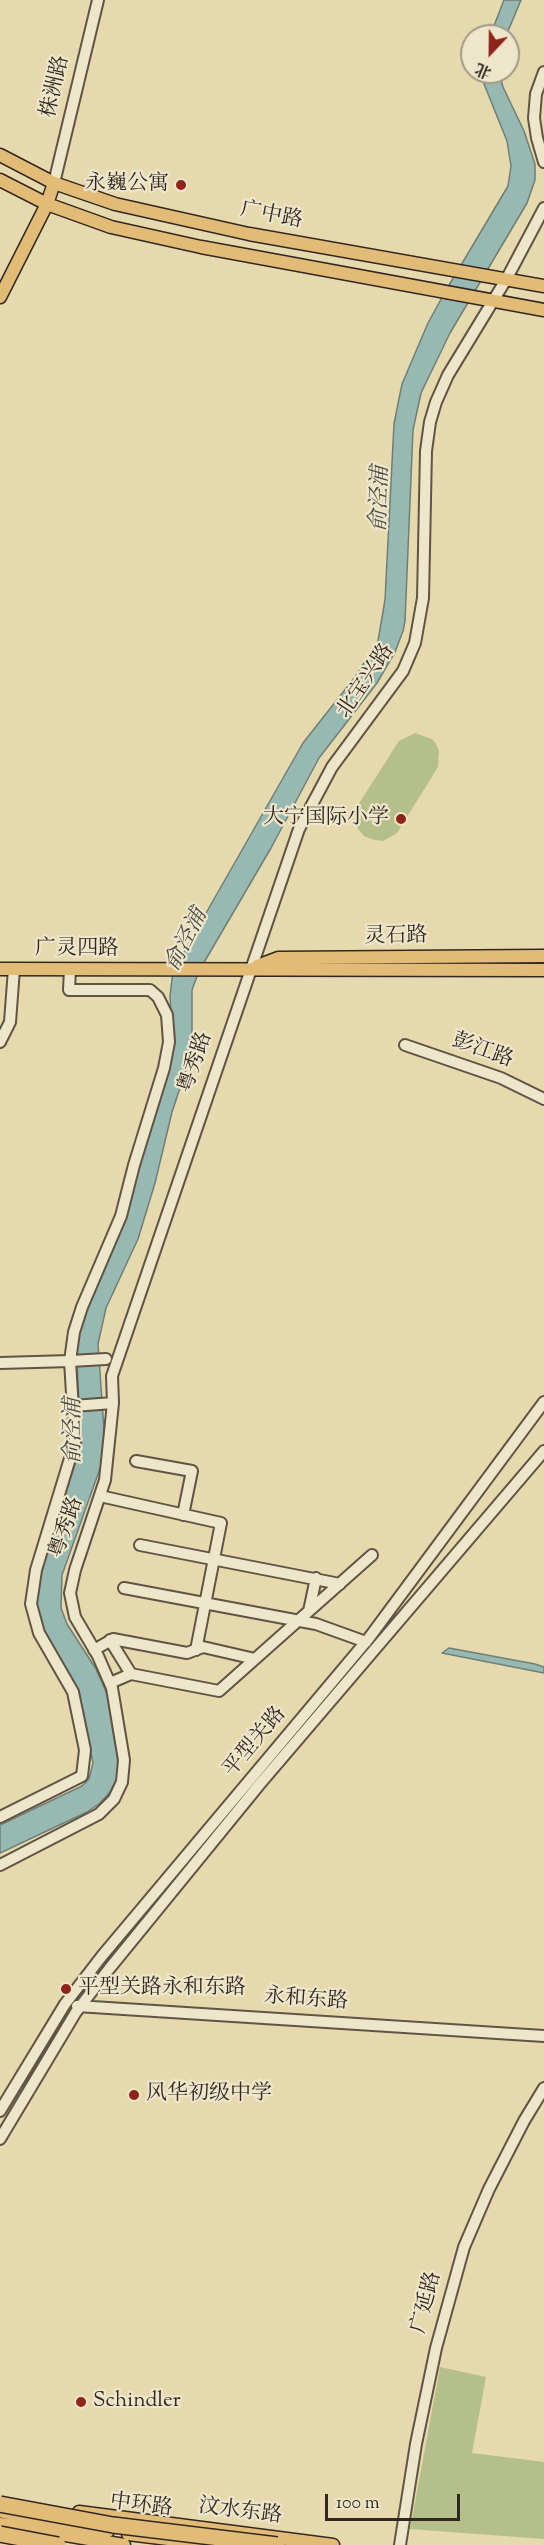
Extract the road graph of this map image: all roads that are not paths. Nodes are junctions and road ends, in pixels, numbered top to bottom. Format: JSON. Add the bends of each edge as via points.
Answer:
{"nodes":[{"id":1,"x":98,"y":0,"type":"edge"},
{"id":2,"x":544,"y":72,"type":"edge"},
{"id":3,"x":0,"y":155,"type":"edge"},
{"id":4,"x":544,"y":162,"type":"edge"},
{"id":5,"x":0,"y":180,"type":"edge"},
{"id":6,"x":54,"y":183,"type":"junction"},
{"id":7,"x":46,"y":204,"type":"junction"},
{"id":8,"x":544,"y":208,"type":"edge"},
{"id":9,"x":507,"y":278,"type":"junction"},
{"id":10,"x":544,"y":286,"type":"edge"},
{"id":11,"x":0,"y":297,"type":"edge"},
{"id":12,"x":494,"y":300,"type":"junction"},
{"id":13,"x":544,"y":310,"type":"edge"},
{"id":14,"x":544,"y":956,"type":"edge"},
{"id":15,"x":250,"y":968,"type":"junction"},
{"id":16,"x":0,"y":969,"type":"edge"},
{"id":17,"x":14,"y":969,"type":"junction"},
{"id":18,"x":70,"y":969,"type":"junction"},
{"id":19,"x":544,"y":970,"type":"edge"},
{"id":20,"x":227,"y":971,"type":"joint"},
{"id":21,"x":0,"y":1042,"type":"edge"},
{"id":22,"x":405,"y":1045,"type":"dead end"},
{"id":23,"x":544,"y":1099,"type":"edge"},
{"id":24,"x":106,"y":1359,"type":"dead end"},
{"id":25,"x":72,"y":1361,"type":"junction"},
{"id":26,"x":0,"y":1363,"type":"edge"},
{"id":27,"x":544,"y":1402,"type":"edge"},
{"id":28,"x":113,"y":1403,"type":"junction"},
{"id":29,"x":73,"y":1406,"type":"junction"},
{"id":30,"x":544,"y":1451,"type":"edge"},
{"id":31,"x":136,"y":1461,"type":"dead end"},
{"id":32,"x":100,"y":1496,"type":"junction"},
{"id":33,"x":183,"y":1515,"type":"junction"},
{"id":34,"x":140,"y":1545,"type":"dead end"},
{"id":35,"x":372,"y":1555,"type":"dead end"},
{"id":36,"x":214,"y":1561,"type":"junction"},
{"id":37,"x":316,"y":1578,"type":"junction"},
{"id":38,"x":340,"y":1584,"type":"junction"},
{"id":39,"x":124,"y":1588,"type":"dead end"},
{"id":40,"x":206,"y":1604,"type":"junction"},
{"id":41,"x":309,"y":1611,"type":"junction"},
{"id":42,"x":298,"y":1621,"type":"junction"},
{"id":43,"x":110,"y":1640,"type":"junction"},
{"id":44,"x":366,"y":1642,"type":"junction"},
{"id":45,"x":94,"y":1650,"type":"junction"},
{"id":46,"x":196,"y":1650,"type":"junction"},
{"id":47,"x":255,"y":1659,"type":"junction"},
{"id":48,"x":131,"y":1674,"type":"junction"},
{"id":49,"x":110,"y":1683,"type":"junction"},
{"id":50,"x":0,"y":1817,"type":"edge"},
{"id":51,"x":0,"y":1865,"type":"edge"},
{"id":52,"x":65,"y":2004,"type":"junction"},
{"id":53,"x":81,"y":2006,"type":"junction"},
{"id":54,"x":544,"y":2036,"type":"edge"},
{"id":55,"x":544,"y":2088,"type":"edge"},
{"id":56,"x":0,"y":2110,"type":"edge"},
{"id":57,"x":0,"y":2139,"type":"edge"},
{"id":58,"x":0,"y":2496,"type":"edge"},
{"id":59,"x":0,"y":2504,"type":"edge"},
{"id":60,"x":0,"y":2511,"type":"edge"},
{"id":61,"x":29,"y":2518,"type":"junction"},
{"id":62,"x":0,"y":2524,"type":"edge"},
{"id":63,"x":0,"y":2534,"type":"edge"},
{"id":64,"x":28,"y":2545,"type":"edge"},
{"id":65,"x":58,"y":2545,"type":"edge"},
{"id":66,"x":124,"y":2545,"type":"edge"},
{"id":67,"x":216,"y":2545,"type":"edge"},
{"id":68,"x":277,"y":2545,"type":"edge"},
{"id":69,"x":333,"y":2545,"type":"edge"},
{"id":70,"x":400,"y":2545,"type":"edge"}],
"edges":[{"from":1,"to":6,"type":"street","name":"株洲路"},
{"from":2,"to":4,"type":"street","via":[[536,94],[534,118]]},
{"from":3,"to":6,"type":"main road","name":"广中路"},
{"from":5,"to":7,"type":"main road","name":"广中路"},
{"from":6,"to":7,"type":"main road"},
{"from":6,"to":9,"type":"main road","name":"广中路","via":[[115,204],[249,234]]},
{"from":7,"to":11,"type":"main road"},
{"from":7,"to":12,"type":"main road","name":"广中路","via":[[111,227],[190,245]]},
{"from":8,"to":9,"type":"street","name":"北宝兴路"},
{"from":9,"to":10,"type":"main road","name":"广中路"},
{"from":9,"to":12,"type":"street","name":"北宝兴路"},
{"from":12,"to":13,"type":"main road","name":"广中路"},
{"from":12,"to":15,"type":"street","name":"北宝兴路","via":[[448,375],[430,422],[424,477],[423,598],[415,643],[398,680],[339,757],[305,815]]},
{"from":14,"to":15,"type":"main road","name":"灵石路","via":[[279,958]]},
{"from":15,"to":19,"type":"main road","name":"灵石路"},
{"from":15,"to":20,"type":"main road","name":"灵石路"},
{"from":15,"to":28,"type":"street","name":"粤秀路","via":[[112,1376]]},
{"from":16,"to":17,"type":"main road","name":"广灵四路"},
{"from":17,"to":18,"type":"main road","name":"广灵四路"},
{"from":17,"to":21,"type":"street","via":[[10,1022]]},
{"from":18,"to":20,"type":"main road","name":"广灵四路"},
{"from":18,"to":25,"type":"street","via":[[69,990],[150,990],[167,1015],[169,1042],[121,1216],[81,1307]]},
{"from":22,"to":23,"type":"street","name":"彭江路","via":[[501,1078]]},
{"from":24,"to":25,"type":"street"},
{"from":25,"to":26,"type":"street"},
{"from":25,"to":29,"type":"street"},
{"from":27,"to":44,"type":"street","name":"平型关路"},
{"from":28,"to":29,"type":"street"},
{"from":28,"to":32,"type":"street","name":"粤秀路"},
{"from":29,"to":50,"type":"street","via":[[75,1442],[36,1570],[31,1604],[39,1633],[73,1692],[85,1750],[82,1776]]},
{"from":30,"to":53,"type":"street","name":"平型关路","via":[[259,1785]]},
{"from":31,"to":33,"type":"street","via":[[192,1472]]},
{"from":32,"to":33,"type":"street"},
{"from":32,"to":45,"type":"street","name":"粤秀路","via":[[70,1593],[75,1617]]},
{"from":33,"to":36,"type":"street","via":[[221,1523]]},
{"from":34,"to":36,"type":"street"},
{"from":35,"to":38,"type":"street"},
{"from":36,"to":37,"type":"street"},
{"from":36,"to":40,"type":"street"},
{"from":37,"to":38,"type":"street"},
{"from":37,"to":41,"type":"street"},
{"from":38,"to":41,"type":"street"},
{"from":39,"to":40,"type":"street"},
{"from":40,"to":42,"type":"street"},
{"from":40,"to":46,"type":"street"},
{"from":41,"to":42,"type":"street"},
{"from":42,"to":44,"type":"street"},
{"from":42,"to":47,"type":"street"},
{"from":43,"to":45,"type":"street"},
{"from":43,"to":46,"type":"street","via":[[187,1653]]},
{"from":43,"to":48,"type":"street"},
{"from":44,"to":52,"type":"street","name":"平型关路"},
{"from":45,"to":49,"type":"street","name":"粤秀路"},
{"from":46,"to":47,"type":"street","via":[[203,1647]]},
{"from":47,"to":48,"type":"street","via":[[219,1691]]},
{"from":48,"to":49,"type":"street"},
{"from":49,"to":51,"type":"street","name":"粤秀路","via":[[124,1760],[118,1791],[99,1814]]},
{"from":52,"to":53,"type":"street","name":"永和东路"},
{"from":52,"to":56,"type":"street","name":"平型关路"},
{"from":53,"to":54,"type":"street","name":"永和东路"},
{"from":53,"to":57,"type":"street","name":"平型关路"},
{"from":55,"to":70,"type":"street","name":"广延路","via":[[489,2189],[461,2257],[432,2368]]},
{"from":58,"to":61,"type":"main road","name":"汶水东路"},
{"from":59,"to":68,"type":"highway","name":"中环路","bridge":true,"via":[[113,2525]]},
{"from":60,"to":61,"type":"main road","name":"汶水东路"},
{"from":61,"to":62,"type":"main road","name":"汶水东路"},
{"from":61,"to":64,"type":"street"},
{"from":61,"to":66,"type":"main road","name":"汶水东路"},
{"from":61,"to":67,"type":"main road","name":"汶水东路"},
{"from":61,"to":69,"type":"main road","name":"汶水东路"},
{"from":63,"to":65,"type":"highway","bridge":true}]}
